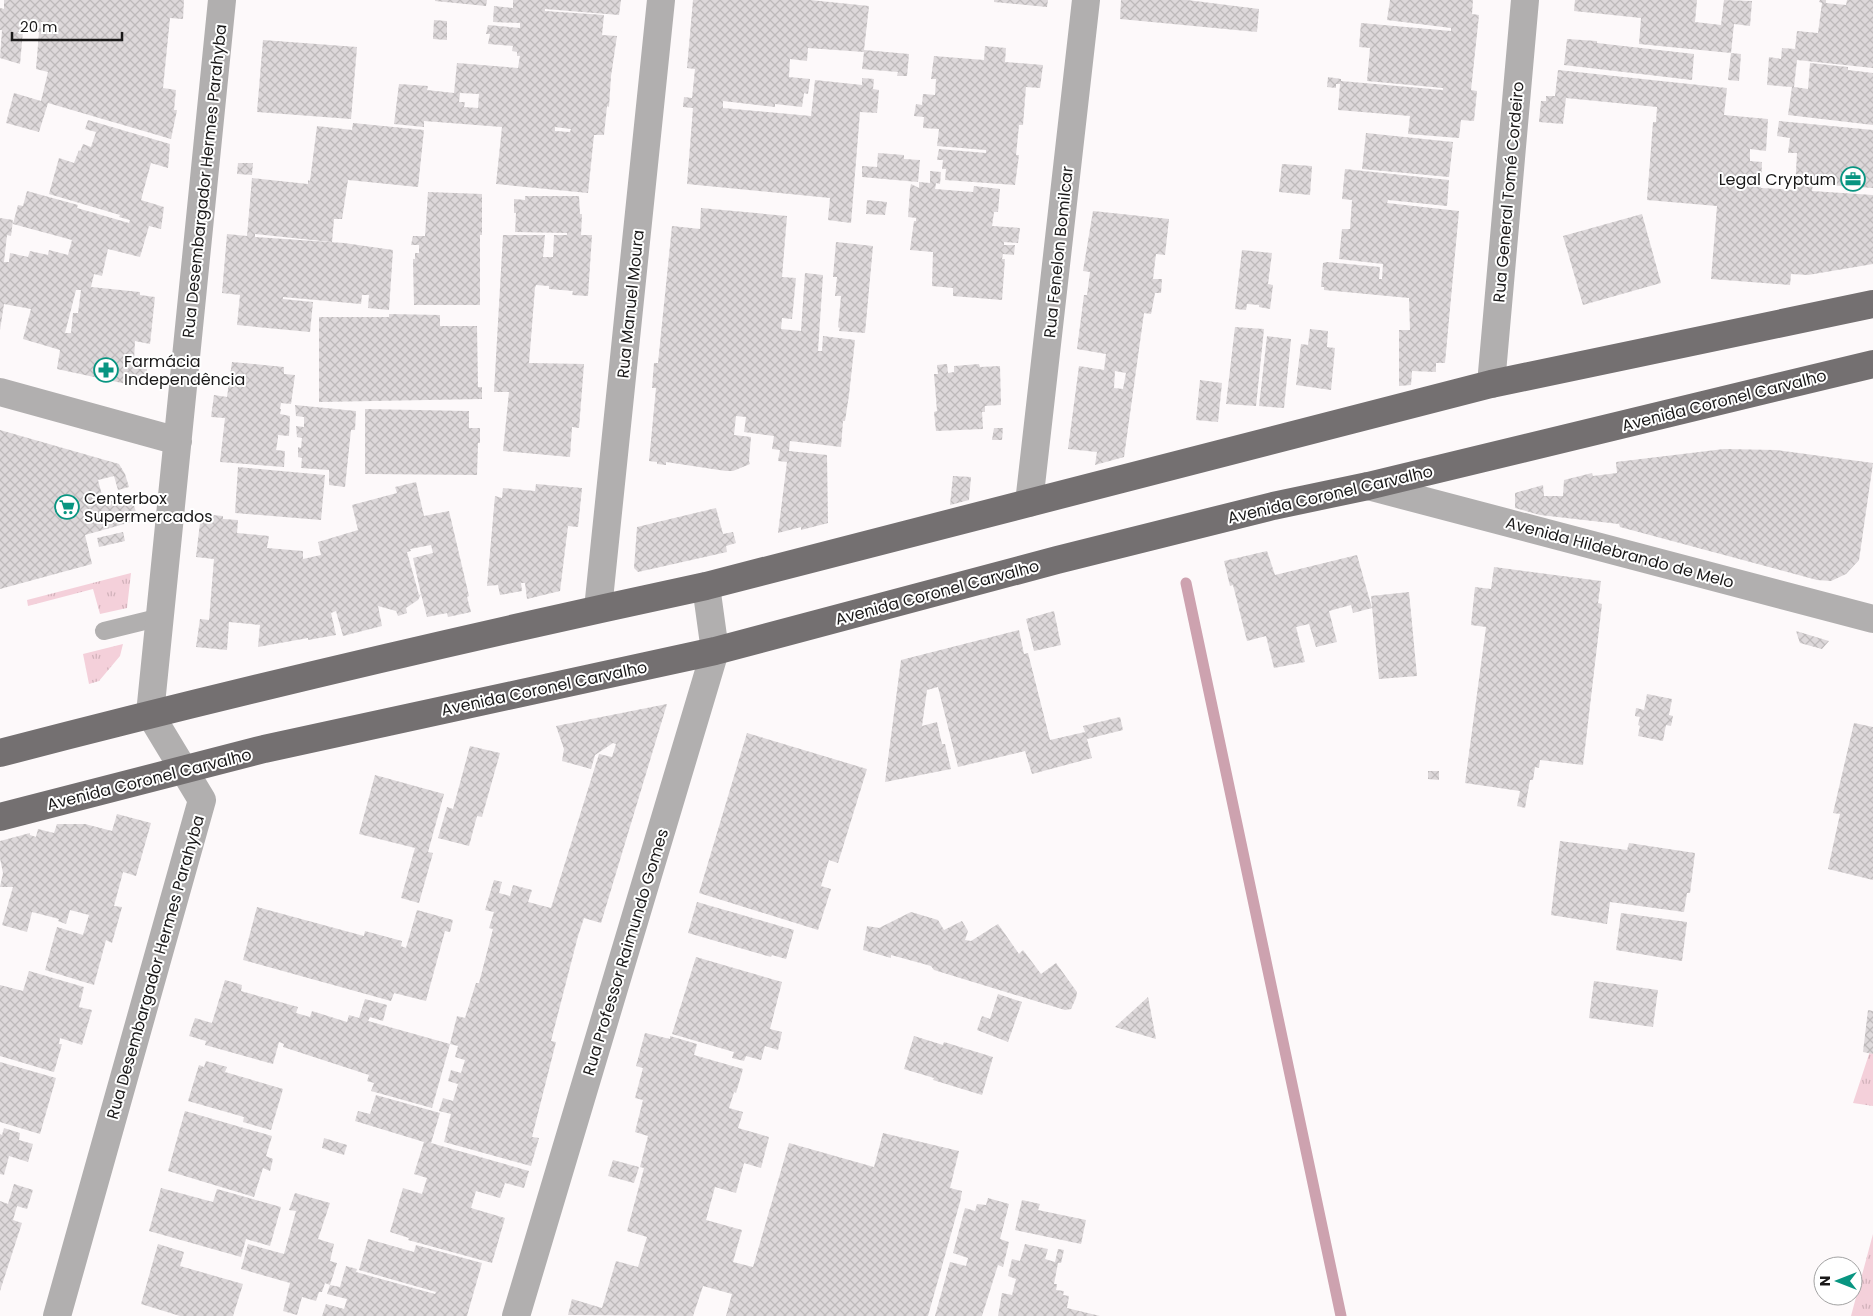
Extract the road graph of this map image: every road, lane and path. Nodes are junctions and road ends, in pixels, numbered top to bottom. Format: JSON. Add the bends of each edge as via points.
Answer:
{"nodes":[{"id":1,"x":222,"y":0,"type":"edge"},
{"id":2,"x":661,"y":0,"type":"edge"},
{"id":3,"x":1086,"y":0,"type":"edge"},
{"id":4,"x":1525,"y":0,"type":"edge"},
{"id":5,"x":1873,"y":304,"type":"edge"},
{"id":6,"x":1873,"y":364,"type":"edge"},
{"id":7,"x":1491,"y":384,"type":"junction"},
{"id":8,"x":0,"y":392,"type":"edge"},
{"id":9,"x":178,"y":441,"type":"junction"},
{"id":10,"x":1368,"y":486,"type":"junction"},
{"id":11,"x":1038,"y":501,"type":"junction"},
{"id":12,"x":706,"y":586,"type":"junction"},
{"id":13,"x":598,"y":609,"type":"junction"},
{"id":14,"x":1873,"y":616,"type":"edge"},
{"id":15,"x":161,"y":617,"type":"junction"},
{"id":16,"x":104,"y":631,"type":"dead end"},
{"id":17,"x":715,"y":651,"type":"junction"},
{"id":18,"x":150,"y":714,"type":"junction"},
{"id":19,"x":0,"y":753,"type":"edge"},
{"id":20,"x":183,"y":769,"type":"junction"},
{"id":21,"x":0,"y":817,"type":"edge"},
{"id":22,"x":57,"y":1316,"type":"edge"},
{"id":23,"x":516,"y":1316,"type":"edge"}],
"edges":[{"from":1,"to":9,"type":"street","name":"Rua Desembargador Hermes Parahyba"},
{"from":2,"to":13,"type":"street","name":"Rua Manuel Moura"},
{"from":3,"to":11,"type":"street","name":"Rua Fenelon Bomilcar"},
{"from":4,"to":7,"type":"street","name":"Rua General Tomé Cordeiro"},
{"from":5,"to":7,"type":"main road"},
{"from":6,"to":10,"type":"main road","name":"Avenida Coronel Carvalho"},
{"from":7,"to":11,"type":"main road"},
{"from":8,"to":9,"type":"street"},
{"from":9,"to":15,"type":"street","name":"Rua Desembargador Hermes Parahyba"},
{"from":10,"to":14,"type":"street","name":"Avenida Hildebrando de Melo"},
{"from":10,"to":17,"type":"main road","name":"Avenida Coronel Carvalho","via":[[1273,506],[1057,560]]},
{"from":11,"to":12,"type":"main road"},
{"from":12,"to":13,"type":"main road"},
{"from":12,"to":17,"type":"street","name":"Rua Professor Raimundo Gomes"},
{"from":13,"to":18,"type":"main road"},
{"from":15,"to":16,"type":"lane"},
{"from":15,"to":18,"type":"street","name":"Rua Desembargador Hermes Parahyba"},
{"from":17,"to":20,"type":"main road","name":"Avenida Coronel Carvalho"},
{"from":17,"to":23,"type":"street","name":"Rua Professor Raimundo Gomes"},
{"from":18,"to":19,"type":"main road"},
{"from":18,"to":20,"type":"street","name":"Rua Desembargador Hermes Parahyba"},
{"from":20,"to":21,"type":"main road","name":"Avenida Coronel Carvalho"},
{"from":20,"to":22,"type":"street","name":"Rua Desembargador Hermes Parahyba","via":[[202,800]]}]}
